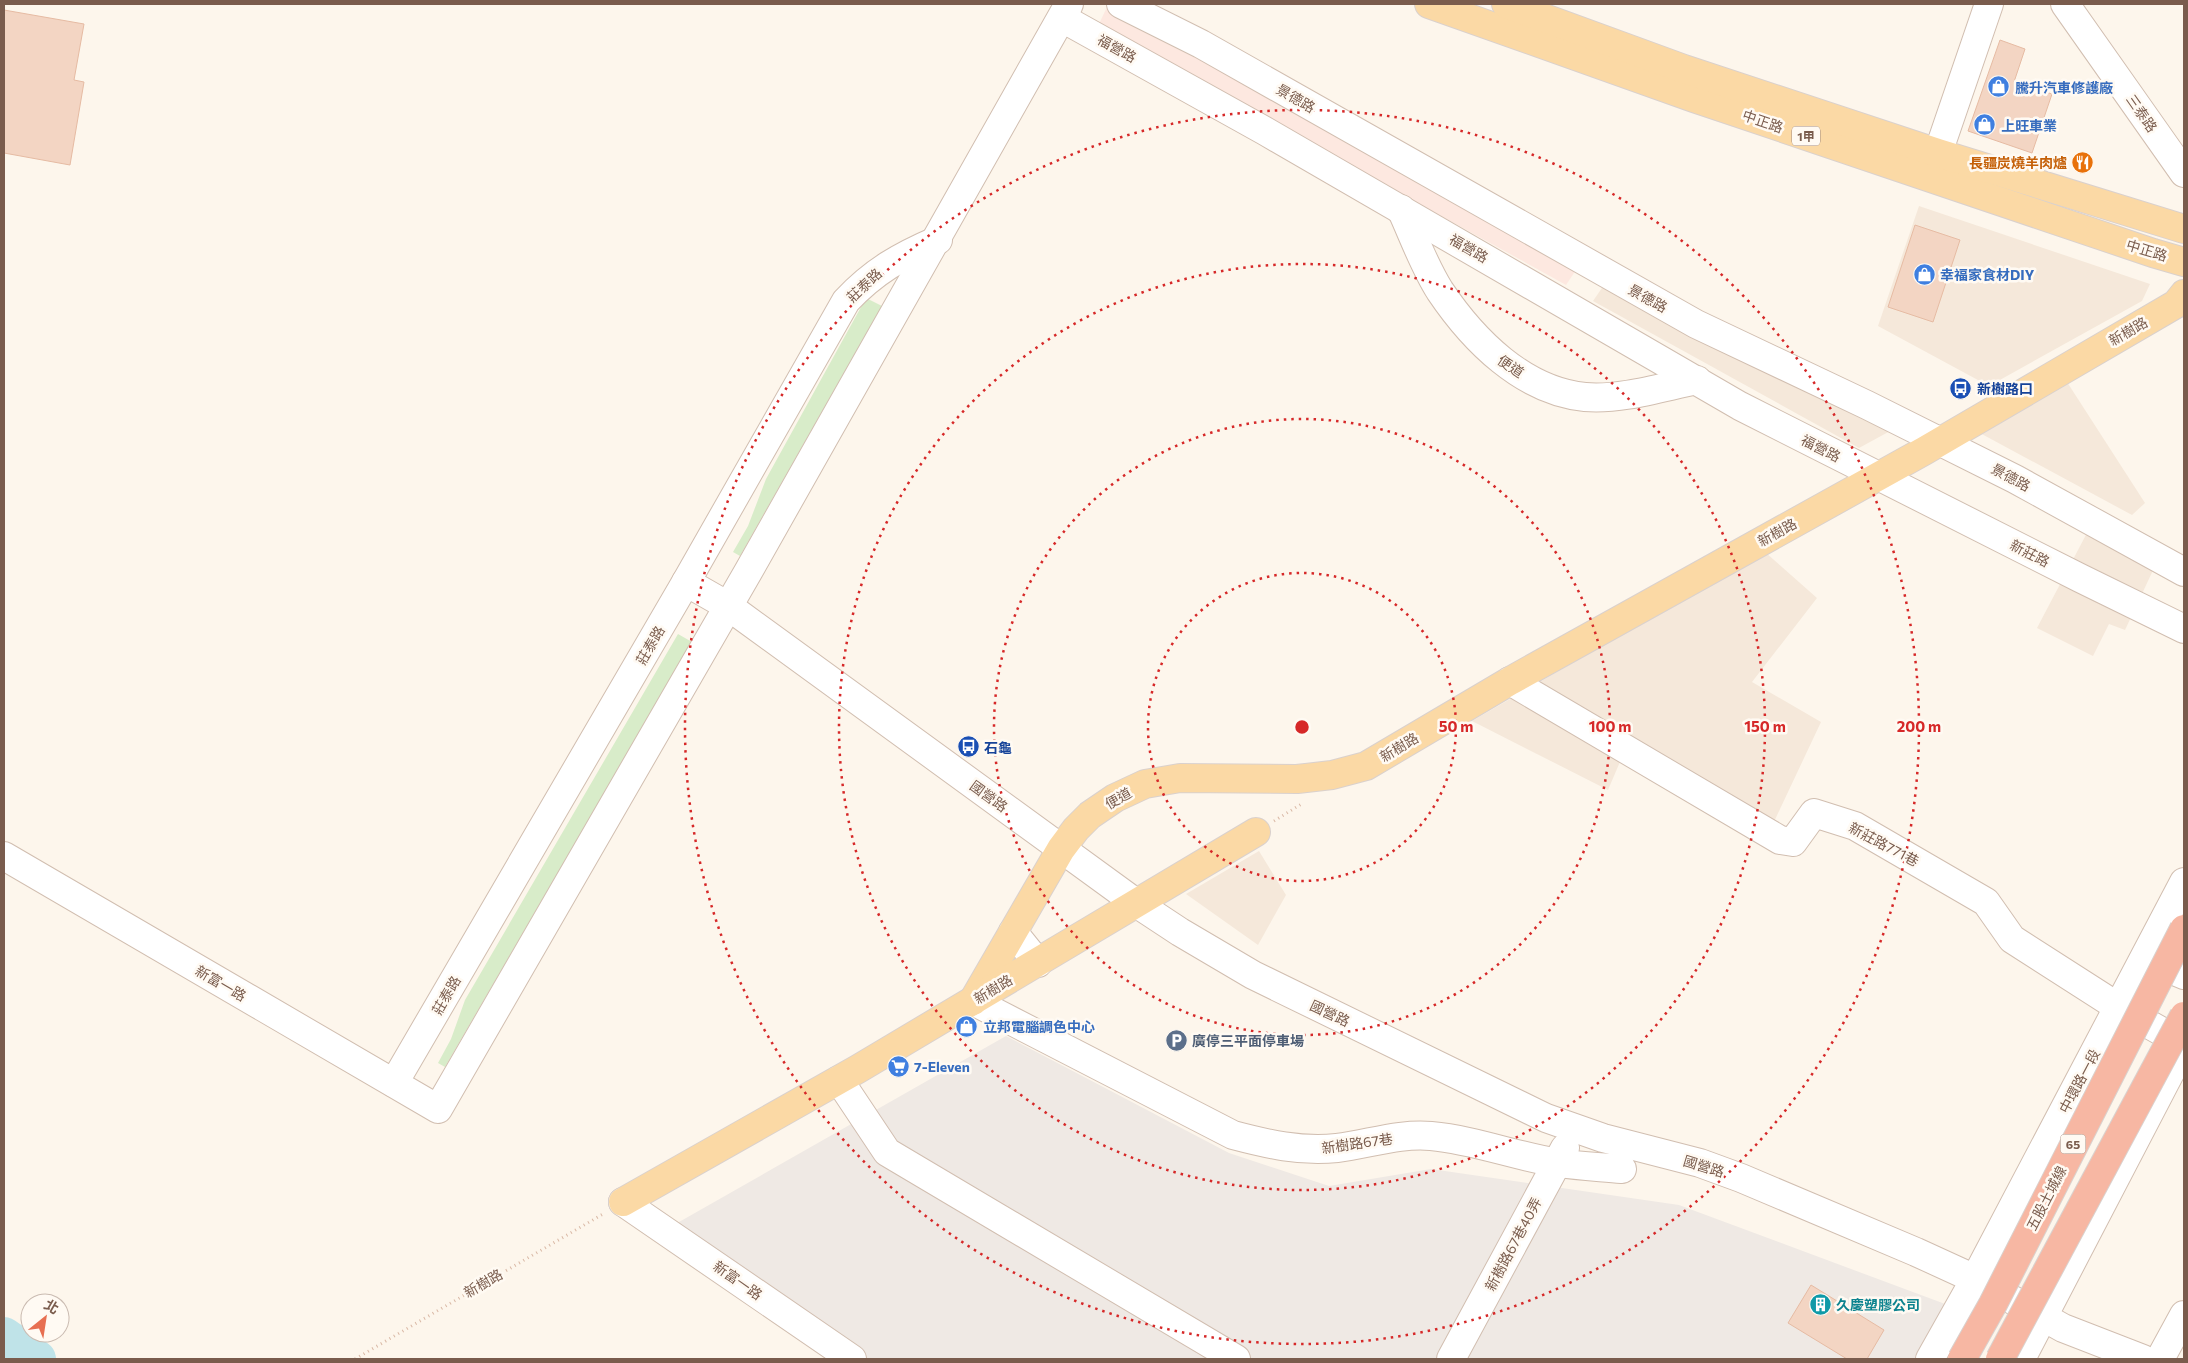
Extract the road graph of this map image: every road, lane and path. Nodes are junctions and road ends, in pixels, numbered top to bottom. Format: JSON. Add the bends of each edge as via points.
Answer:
{"nodes":[{"id":1,"x":1121,"y":4,"type":"edge"},
{"id":2,"x":1430,"y":4,"type":"edge"},
{"id":3,"x":1506,"y":4,"type":"edge"},
{"id":4,"x":1989,"y":4,"type":"edge"},
{"id":5,"x":2065,"y":4,"type":"edge"},
{"id":6,"x":1066,"y":11,"type":"edge"},
{"id":7,"x":1938,"y":153,"type":"junction"},
{"id":8,"x":2184,"y":173,"type":"edge"},
{"id":9,"x":1401,"y":209,"type":"junction"},
{"id":10,"x":2184,"y":229,"type":"edge"},
{"id":11,"x":938,"y":240,"type":"junction"},
{"id":12,"x":2184,"y":262,"type":"edge"},
{"id":13,"x":2184,"y":294,"type":"edge"},
{"id":14,"x":1697,"y":380,"type":"junction"},
{"id":15,"x":1940,"y":441,"type":"junction"},
{"id":16,"x":1877,"y":476,"type":"junction"},
{"id":17,"x":2184,"y":572,"type":"edge"},
{"id":18,"x":686,"y":582,"type":"junction"},
{"id":19,"x":728,"y":606,"type":"junction"},
{"id":20,"x":2184,"y":629,"type":"edge"},
{"id":21,"x":1510,"y":681,"type":"junction"},
{"id":22,"x":1366,"y":766,"type":"joint"},
{"id":23,"x":1256,"y":832,"type":"dead end"},
{"id":24,"x":1061,"y":849,"type":"junction"},
{"id":25,"x":4,"y":856,"type":"edge"},
{"id":26,"x":2184,"y":882,"type":"edge"},
{"id":27,"x":1136,"y":903,"type":"junction"},
{"id":28,"x":2176,"y":921,"type":"edge"},
{"id":29,"x":1013,"y":932,"type":"junction"},
{"id":30,"x":1038,"y":963,"type":"junction"},
{"id":31,"x":2184,"y":975,"type":"edge"},
{"id":32,"x":973,"y":1001,"type":"junction"},
{"id":33,"x":2118,"y":1007,"type":"junction"},
{"id":34,"x":2184,"y":1016,"type":"edge"},
{"id":35,"x":2184,"y":1045,"type":"edge"},
{"id":36,"x":839,"y":1080,"type":"junction"},
{"id":37,"x":394,"y":1083,"type":"junction"},
{"id":38,"x":1575,"y":1129,"type":"junction"},
{"id":39,"x":1557,"y":1163,"type":"junction"},
{"id":40,"x":1622,"y":1169,"type":"dead end"},
{"id":41,"x":614,"y":1207,"type":"junction"},
{"id":42,"x":1975,"y":1279,"type":"junction"},
{"id":43,"x":2184,"y":1315,"type":"edge"},
{"id":44,"x":2042,"y":1317,"type":"junction"},
{"id":45,"x":2014,"y":1358,"type":"edge"},
{"id":46,"x":354,"y":1359,"type":"edge"},
{"id":47,"x":852,"y":1359,"type":"edge"},
{"id":48,"x":1236,"y":1359,"type":"edge"},
{"id":49,"x":1450,"y":1359,"type":"edge"},
{"id":50,"x":1930,"y":1359,"type":"edge"},
{"id":51,"x":1962,"y":1359,"type":"edge"},
{"id":52,"x":2143,"y":1359,"type":"edge"},
{"id":53,"x":2160,"y":1359,"type":"edge"}],
"edges":[{"from":1,"to":15,"type":"street","name":"景德路","via":[[1201,44],[1696,324]]},
{"from":2,"to":12,"type":"main road","name":"中正路","number":"1甲","via":[[1713,104]]},
{"from":3,"to":7,"type":"main road","name":"中正路","number":"1甲","via":[[1684,70]]},
{"from":4,"to":7,"type":"street"},
{"from":5,"to":8,"type":"street","name":"三泰路"},
{"from":6,"to":9,"type":"street","name":"福營路"},
{"from":6,"to":11,"type":"street"},
{"from":7,"to":10,"type":"main road","name":"中正路","number":"1甲"},
{"from":9,"to":14,"type":"street","name":"福營路"},
{"from":9,"to":14,"type":"street","name":"便道","via":[[1439,289],[1464,323],[1499,359],[1545,387],[1585,397],[1621,395]]},
{"from":11,"to":18,"type":"street","name":"莊泰路","via":[[884,266],[865,280],[846,301]]},
{"from":11,"to":19,"type":"street"},
{"from":13,"to":15,"type":"main road","name":"新樹路","via":[[2176,304]]},
{"from":14,"to":16,"type":"street","name":"福營路","via":[[1740,406]]},
{"from":15,"to":16,"type":"main road","name":"新樹路"},
{"from":15,"to":17,"type":"street","name":"景德路"},
{"from":16,"to":20,"type":"street","name":"新莊路"},
{"from":16,"to":21,"type":"main road","name":"新樹路"},
{"from":18,"to":19,"type":"street","name":"國營路"},
{"from":18,"to":37,"type":"street","name":"莊泰路"},
{"from":19,"to":24,"type":"street","name":"國營路"},
{"from":19,"to":37,"type":"street","name":"新富一路","via":[[438,1109]]},
{"from":21,"to":22,"type":"main road","name":"新樹路"},
{"from":21,"to":33,"type":"street","name":"新莊路771巷","via":[[1780,840],[1793,842],[1814,813],[1855,826],[1986,902],[2012,939]]},
{"from":22,"to":24,"type":"main road","name":"便道","via":[[1332,775],[1297,779],[1180,778],[1145,784],[1115,798],[1090,815]]},
{"from":23,"to":27,"type":"main road","name":"新樹路"},
{"from":24,"to":27,"type":"street","name":"國營路"},
{"from":24,"to":29,"type":"main road","name":"便道"},
{"from":25,"to":37,"type":"street","name":"新富一路"},
{"from":26,"to":28,"type":"street","name":"中環路一段"},
{"from":27,"to":30,"type":"main road","name":"新樹路"},
{"from":27,"to":38,"type":"street","name":"國營路","via":[[1253,975],[1520,1106]]},
{"from":28,"to":31,"type":"street","via":[[2161,942],[2165,962]]},
{"from":28,"to":33,"type":"street","name":"中環路一段"},
{"from":28,"to":51,"type":"highway","name":"五股土城線","number":"65","bridge":true,"via":[[1992,1304]]},
{"from":29,"to":30,"type":"street"},
{"from":29,"to":32,"type":"main road","name":"便道"},
{"from":30,"to":32,"type":"main road","name":"新樹路"},
{"from":32,"to":36,"type":"main road","name":"新樹路"},
{"from":32,"to":39,"type":"street","name":"新樹路67巷","via":[[1233,1135],[1269,1145],[1337,1148],[1429,1136]]},
{"from":33,"to":35,"type":"street"},
{"from":33,"to":42,"type":"street","name":"中環路一段"},
{"from":34,"to":45,"type":"highway","bridge":true},
{"from":35,"to":44,"type":"street"},
{"from":36,"to":41,"type":"main road","name":"新樹路"},
{"from":36,"to":48,"type":"street","via":[[887,1152]]},
{"from":38,"to":39,"type":"street","name":"新樹路67巷40弄"},
{"from":38,"to":42,"type":"street","name":"國營路","via":[[1718,1169]]},
{"from":39,"to":40,"type":"street","name":"新樹路67巷"},
{"from":39,"to":49,"type":"street","name":"新樹路67巷40弄"},
{"from":41,"to":46,"type":"path","name":"新樹路"},
{"from":41,"to":47,"type":"street","name":"新富一路"},
{"from":42,"to":44,"type":"street","name":"國營路"},
{"from":42,"to":50,"type":"street","name":"中環路一段"},
{"from":43,"to":53,"type":"street"},
{"from":44,"to":45,"type":"street"},
{"from":44,"to":52,"type":"street","name":"國營路"}]}
